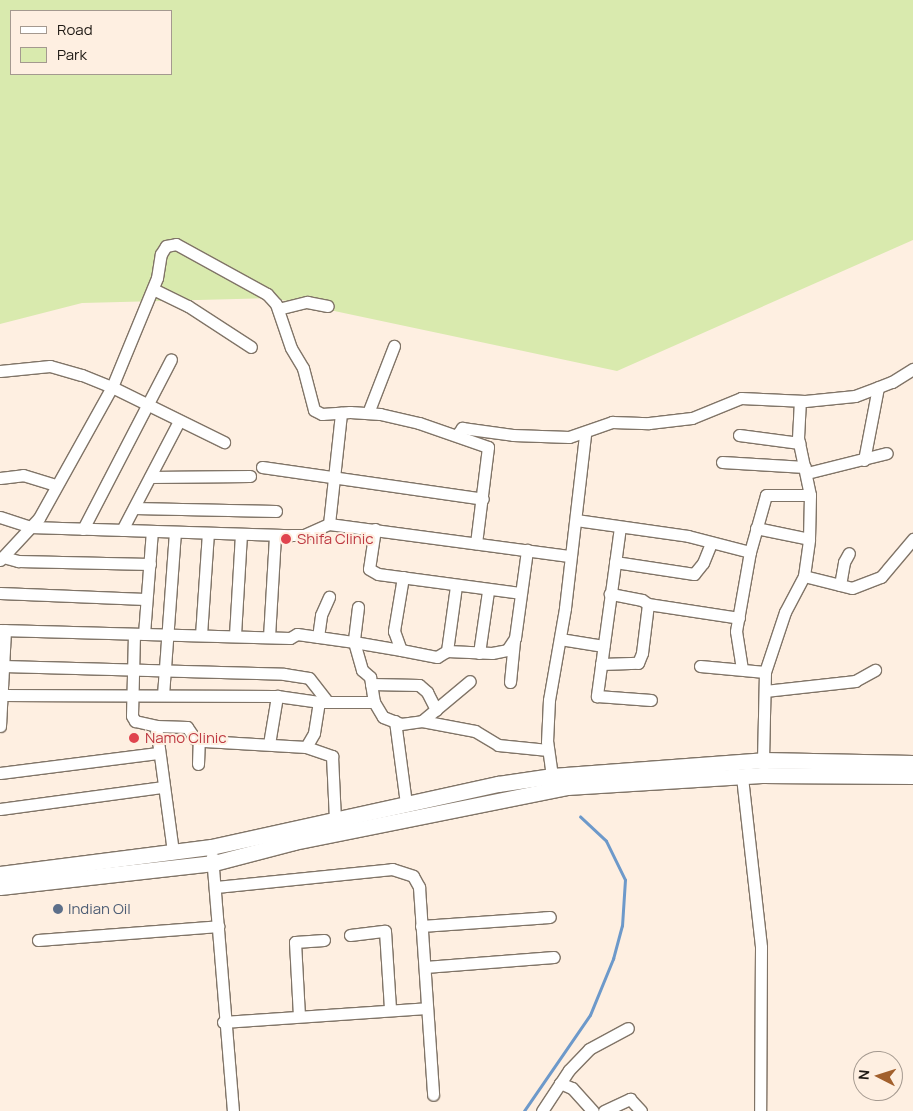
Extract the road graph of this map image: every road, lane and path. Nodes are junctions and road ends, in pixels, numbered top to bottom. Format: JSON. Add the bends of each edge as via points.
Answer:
{"nodes":[{"id":1,"x":153,"y":289,"type":"junction"},
{"id":2,"x":328,"y":306,"type":"dead end"},
{"id":3,"x":278,"y":309,"type":"junction"},
{"id":4,"x":394,"y":346,"type":"dead end"},
{"id":5,"x":251,"y":347,"type":"dead end"},
{"id":6,"x":171,"y":359,"type":"dead end"},
{"id":7,"x":913,"y":369,"type":"edge"},
{"id":8,"x":0,"y":371,"type":"edge"},
{"id":9,"x":112,"y":386,"type":"junction"},
{"id":10,"x":878,"y":387,"type":"junction"},
{"id":11,"x":800,"y":401,"type":"junction"},
{"id":12,"x":147,"y":405,"type":"junction"},
{"id":13,"x":341,"y":413,"type":"junction"},
{"id":14,"x":368,"y":413,"type":"junction"},
{"id":15,"x":178,"y":421,"type":"junction"},
{"id":16,"x":585,"y":434,"type":"junction"},
{"id":17,"x":457,"y":435,"type":"junction"},
{"id":18,"x":739,"y":435,"type":"dead end"},
{"id":19,"x":224,"y":442,"type":"dead end"},
{"id":20,"x":799,"y":443,"type":"junction"},
{"id":21,"x":887,"y":453,"type":"dead end"},
{"id":22,"x":864,"y":460,"type":"junction"},
{"id":23,"x":722,"y":462,"type":"dead end"},
{"id":24,"x":262,"y":467,"type":"dead end"},
{"id":25,"x":806,"y":470,"type":"junction"},
{"id":26,"x":250,"y":476,"type":"dead end"},
{"id":27,"x":150,"y":477,"type":"junction"},
{"id":28,"x":336,"y":477,"type":"junction"},
{"id":29,"x":0,"y":478,"type":"edge"},
{"id":30,"x":56,"y":485,"type":"junction"},
{"id":31,"x":810,"y":495,"type":"junction"},
{"id":32,"x":483,"y":499,"type":"junction"},
{"id":33,"x":134,"y":508,"type":"junction"},
{"id":34,"x":276,"y":511,"type":"dead end"},
{"id":35,"x":1,"y":518,"type":"edge"},
{"id":36,"x":576,"y":520,"type":"junction"},
{"id":37,"x":330,"y":524,"type":"junction"},
{"id":38,"x":620,"y":527,"type":"junction"},
{"id":39,"x":30,"y":528,"type":"junction"},
{"id":40,"x":756,"y":528,"type":"junction"},
{"id":41,"x":83,"y":529,"type":"junction"},
{"id":42,"x":375,"y":529,"type":"junction"},
{"id":43,"x":122,"y":530,"type":"junction"},
{"id":44,"x":152,"y":531,"type":"junction"},
{"id":45,"x":175,"y":532,"type":"junction"},
{"id":46,"x":208,"y":533,"type":"junction"},
{"id":47,"x":240,"y":534,"type":"junction"},
{"id":48,"x":275,"y":535,"type":"junction"},
{"id":49,"x":809,"y":539,"type":"junction"},
{"id":50,"x":913,"y":539,"type":"edge"},
{"id":51,"x":476,"y":543,"type":"junction"},
{"id":52,"x":711,"y":543,"type":"junction"},
{"id":53,"x":527,"y":550,"type":"junction"},
{"id":54,"x":750,"y":552,"type":"junction"},
{"id":55,"x":849,"y":553,"type":"dead end"},
{"id":56,"x":569,"y":556,"type":"junction"},
{"id":57,"x":1,"y":559,"type":"edge"},
{"id":58,"x":615,"y":562,"type":"junction"},
{"id":59,"x":150,"y":564,"type":"junction"},
{"id":60,"x":804,"y":576,"type":"junction"},
{"id":61,"x":403,"y":577,"type":"junction"},
{"id":62,"x":840,"y":585,"type":"junction"},
{"id":63,"x":456,"y":586,"type":"junction"},
{"id":64,"x":488,"y":591,"type":"junction"},
{"id":65,"x":0,"y":593,"type":"edge"},
{"id":66,"x":520,"y":593,"type":"junction"},
{"id":67,"x":610,"y":594,"type":"junction"},
{"id":68,"x":329,"y":597,"type":"dead end"},
{"id":69,"x":146,"y":599,"type":"junction"},
{"id":70,"x":648,"y":604,"type":"junction"},
{"id":71,"x":358,"y":607,"type":"dead end"},
{"id":72,"x":739,"y":618,"type":"junction"},
{"id":73,"x":2,"y":630,"type":"edge"},
{"id":74,"x":139,"y":634,"type":"junction"},
{"id":75,"x":169,"y":634,"type":"junction"},
{"id":76,"x":201,"y":635,"type":"junction"},
{"id":77,"x":235,"y":635,"type":"junction"},
{"id":78,"x":318,"y":636,"type":"junction"},
{"id":79,"x":269,"y":637,"type":"junction"},
{"id":80,"x":515,"y":638,"type":"junction"},
{"id":81,"x":560,"y":639,"type":"junction"},
{"id":82,"x":354,"y":642,"type":"junction"},
{"id":83,"x":603,"y":646,"type":"junction"},
{"id":84,"x":401,"y":650,"type":"junction"},
{"id":85,"x":447,"y":651,"type":"junction"},
{"id":86,"x":479,"y":653,"type":"junction"},
{"id":87,"x":600,"y":664,"type":"junction"},
{"id":88,"x":3,"y":666,"type":"junction"},
{"id":89,"x":700,"y":666,"type":"dead end"},
{"id":90,"x":133,"y":669,"type":"junction"},
{"id":91,"x":742,"y":669,"type":"junction"},
{"id":92,"x":166,"y":670,"type":"junction"},
{"id":93,"x":875,"y":670,"type":"dead end"},
{"id":94,"x":765,"y":672,"type":"junction"},
{"id":95,"x":470,"y":681,"type":"dead end"},
{"id":96,"x":510,"y":682,"type":"dead end"},
{"id":97,"x":370,"y":684,"type":"junction"},
{"id":98,"x":765,"y":691,"type":"junction"},
{"id":99,"x":132,"y":694,"type":"junction"},
{"id":100,"x":1,"y":695,"type":"junction"},
{"id":101,"x":163,"y":695,"type":"junction"},
{"id":102,"x":277,"y":696,"type":"junction"},
{"id":103,"x":651,"y":700,"type":"dead end"},
{"id":104,"x":323,"y":702,"type":"junction"},
{"id":105,"x":374,"y":702,"type":"junction"},
{"id":106,"x":436,"y":710,"type":"junction"},
{"id":107,"x":395,"y":721,"type":"junction"},
{"id":108,"x":422,"y":721,"type":"junction"},
{"id":109,"x":0,"y":726,"type":"edge"},
{"id":110,"x":156,"y":726,"type":"junction"},
{"id":111,"x":199,"y":740,"type":"junction"},
{"id":112,"x":269,"y":744,"type":"junction"},
{"id":113,"x":306,"y":747,"type":"junction"},
{"id":114,"x":548,"y":750,"type":"junction"},
{"id":115,"x":158,"y":753,"type":"junction"},
{"id":116,"x":764,"y":760,"type":"junction"},
{"id":117,"x":913,"y":763,"type":"edge"},
{"id":118,"x":198,"y":764,"type":"dead end"},
{"id":119,"x":0,"y":773,"type":"edge"},
{"id":120,"x":552,"y":776,"type":"junction"},
{"id":121,"x":913,"y":776,"type":"edge"},
{"id":122,"x":742,"y":777,"type":"junction"},
{"id":123,"x":162,"y":787,"type":"junction"},
{"id":124,"x":406,"y":803,"type":"junction"},
{"id":125,"x":0,"y":809,"type":"edge"},
{"id":126,"x":335,"y":819,"type":"junction"},
{"id":127,"x":211,"y":847,"type":"junction"},
{"id":128,"x":173,"y":851,"type":"junction"},
{"id":129,"x":214,"y":863,"type":"junction"},
{"id":130,"x":0,"y":874,"type":"edge"},
{"id":131,"x":0,"y":887,"type":"edge"},
{"id":132,"x":216,"y":887,"type":"junction"},
{"id":133,"x":550,"y":917,"type":"dead end"},
{"id":134,"x":218,"y":926,"type":"junction"},
{"id":135,"x":421,"y":926,"type":"junction"},
{"id":136,"x":350,"y":935,"type":"dead end"},
{"id":137,"x":38,"y":940,"type":"dead end"},
{"id":138,"x":324,"y":940,"type":"dead end"},
{"id":139,"x":554,"y":957,"type":"dead end"},
{"id":140,"x":425,"y":967,"type":"junction"},
{"id":141,"x":427,"y":1008,"type":"junction"},
{"id":142,"x":390,"y":1010,"type":"junction"},
{"id":143,"x":299,"y":1016,"type":"junction"},
{"id":144,"x":223,"y":1022,"type":"junction"},
{"id":145,"x":628,"y":1028,"type":"dead end"},
{"id":146,"x":560,"y":1083,"type":"junction"},
{"id":147,"x":433,"y":1095,"type":"dead end"},
{"id":148,"x":233,"y":1111,"type":"edge"},
{"id":149,"x":542,"y":1111,"type":"edge"},
{"id":150,"x":594,"y":1111,"type":"edge"},
{"id":151,"x":604,"y":1111,"type":"edge"},
{"id":152,"x":641,"y":1111,"type":"edge"},
{"id":153,"x":760,"y":1111,"type":"edge"}],
"edges":[{"from":1,"to":3,"type":"street","via":[[161,254],[166,246],[176,244],[267,294]]},
{"from":1,"to":5,"type":"street","via":[[188,306]]},
{"from":1,"to":9,"type":"street"},
{"from":2,"to":3,"type":"street","via":[[307,302]]},
{"from":3,"to":13,"type":"street","via":[[296,362],[303,368],[314,410],[322,414]]},
{"from":4,"to":14,"type":"street"},
{"from":6,"to":12,"type":"street"},
{"from":7,"to":10,"type":"street"},
{"from":8,"to":9,"type":"street","via":[[50,366]]},
{"from":9,"to":12,"type":"street"},
{"from":9,"to":30,"type":"street"},
{"from":10,"to":11,"type":"street","via":[[855,396]]},
{"from":10,"to":22,"type":"street"},
{"from":11,"to":16,"type":"street","via":[[741,398],[692,418],[649,423],[612,422],[601,424]]},
{"from":11,"to":20,"type":"street"},
{"from":12,"to":15,"type":"street"},
{"from":12,"to":41,"type":"street"},
{"from":13,"to":14,"type":"street"},
{"from":13,"to":28,"type":"street"},
{"from":14,"to":17,"type":"street","via":[[420,423]]},
{"from":15,"to":19,"type":"street"},
{"from":15,"to":27,"type":"street"},
{"from":16,"to":17,"type":"street","via":[[538,437],[462,428]]},
{"from":16,"to":36,"type":"street"},
{"from":17,"to":32,"type":"street","via":[[488,447]]},
{"from":18,"to":20,"type":"street"},
{"from":20,"to":25,"type":"street"},
{"from":21,"to":22,"type":"street"},
{"from":22,"to":25,"type":"street"},
{"from":23,"to":25,"type":"street"},
{"from":24,"to":28,"type":"street"},
{"from":25,"to":31,"type":"street"},
{"from":26,"to":27,"type":"street"},
{"from":27,"to":33,"type":"street"},
{"from":28,"to":32,"type":"street"},
{"from":28,"to":37,"type":"street"},
{"from":29,"to":30,"type":"street","via":[[23,475]]},
{"from":30,"to":39,"type":"street","via":[[39,518]]},
{"from":31,"to":40,"type":"street","via":[[766,495]]},
{"from":31,"to":49,"type":"street"},
{"from":32,"to":51,"type":"street"},
{"from":33,"to":34,"type":"street"},
{"from":33,"to":43,"type":"street"},
{"from":35,"to":39,"type":"street"},
{"from":36,"to":38,"type":"street"},
{"from":36,"to":56,"type":"street"},
{"from":37,"to":42,"type":"street"},
{"from":37,"to":48,"type":"street","via":[[304,535]]},
{"from":38,"to":52,"type":"street","via":[[688,536]]},
{"from":38,"to":58,"type":"street"},
{"from":39,"to":41,"type":"street"},
{"from":39,"to":57,"type":"street"},
{"from":40,"to":49,"type":"street"},
{"from":40,"to":54,"type":"street"},
{"from":41,"to":43,"type":"street"},
{"from":42,"to":51,"type":"street"},
{"from":42,"to":61,"type":"street","via":[[370,569],[378,574]]},
{"from":43,"to":44,"type":"street"},
{"from":44,"to":45,"type":"street"},
{"from":44,"to":59,"type":"street"},
{"from":45,"to":46,"type":"street"},
{"from":45,"to":75,"type":"street"},
{"from":46,"to":47,"type":"street"},
{"from":46,"to":76,"type":"street"},
{"from":47,"to":48,"type":"street"},
{"from":47,"to":77,"type":"street"},
{"from":48,"to":79,"type":"street"},
{"from":49,"to":60,"type":"street"},
{"from":50,"to":62,"type":"street","via":[[881,577],[852,588]]},
{"from":51,"to":53,"type":"street"},
{"from":52,"to":54,"type":"street"},
{"from":52,"to":58,"type":"street","via":[[704,563],[694,574]]},
{"from":53,"to":56,"type":"street"},
{"from":53,"to":66,"type":"street"},
{"from":54,"to":72,"type":"street"},
{"from":55,"to":62,"type":"street"},
{"from":56,"to":81,"type":"street"},
{"from":57,"to":59,"type":"street"},
{"from":58,"to":67,"type":"street"},
{"from":59,"to":69,"type":"street"},
{"from":60,"to":62,"type":"street"},
{"from":60,"to":94,"type":"street","via":[[785,612]]},
{"from":61,"to":63,"type":"street"},
{"from":61,"to":84,"type":"street","via":[[394,631]]},
{"from":63,"to":64,"type":"street"},
{"from":63,"to":85,"type":"street"},
{"from":64,"to":66,"type":"street"},
{"from":64,"to":86,"type":"street"},
{"from":65,"to":69,"type":"street"},
{"from":66,"to":80,"type":"street"},
{"from":67,"to":70,"type":"street"},
{"from":67,"to":83,"type":"street"},
{"from":68,"to":78,"type":"street","via":[[321,615]]},
{"from":69,"to":74,"type":"street"},
{"from":70,"to":72,"type":"street"},
{"from":70,"to":87,"type":"street","via":[[638,663]]},
{"from":71,"to":82,"type":"street"},
{"from":72,"to":91,"type":"street","via":[[736,631]]},
{"from":73,"to":74,"type":"street"},
{"from":73,"to":88,"type":"street"},
{"from":74,"to":75,"type":"street"},
{"from":74,"to":90,"type":"street"},
{"from":75,"to":76,"type":"street"},
{"from":75,"to":92,"type":"street"},
{"from":76,"to":77,"type":"street"},
{"from":77,"to":79,"type":"street"},
{"from":78,"to":79,"type":"street"},
{"from":78,"to":82,"type":"street"},
{"from":80,"to":86,"type":"street","via":[[507,650]]},
{"from":80,"to":96,"type":"street"},
{"from":81,"to":83,"type":"street"},
{"from":81,"to":114,"type":"street","via":[[549,700]]},
{"from":82,"to":84,"type":"street"},
{"from":82,"to":97,"type":"street"},
{"from":83,"to":87,"type":"street"},
{"from":84,"to":85,"type":"street","via":[[437,657]]},
{"from":85,"to":86,"type":"street"},
{"from":87,"to":103,"type":"street","via":[[597,696]]},
{"from":88,"to":90,"type":"street"},
{"from":88,"to":100,"type":"street"},
{"from":89,"to":91,"type":"street"},
{"from":90,"to":92,"type":"street"},
{"from":90,"to":99,"type":"street"},
{"from":91,"to":94,"type":"street"},
{"from":92,"to":101,"type":"street"},
{"from":92,"to":104,"type":"street","via":[[284,674],[309,678]]},
{"from":93,"to":98,"type":"street","via":[[856,681]]},
{"from":94,"to":98,"type":"street"},
{"from":95,"to":106,"type":"street"},
{"from":97,"to":105,"type":"street"},
{"from":97,"to":106,"type":"street","via":[[419,685],[427,692]]},
{"from":98,"to":116,"type":"street"},
{"from":99,"to":100,"type":"street"},
{"from":99,"to":101,"type":"street"},
{"from":99,"to":110,"type":"street","via":[[135,721]]},
{"from":100,"to":109,"type":"street"},
{"from":101,"to":102,"type":"street"},
{"from":102,"to":104,"type":"street"},
{"from":102,"to":112,"type":"street"},
{"from":104,"to":105,"type":"street"},
{"from":104,"to":113,"type":"street","via":[[314,733]]},
{"from":105,"to":107,"type":"street","via":[[383,717]]},
{"from":106,"to":108,"type":"street"},
{"from":107,"to":108,"type":"street"},
{"from":107,"to":124,"type":"street"},
{"from":108,"to":114,"type":"street","via":[[475,731],[498,745]]},
{"from":110,"to":111,"type":"street","via":[[187,727]]},
{"from":110,"to":115,"type":"street"},
{"from":111,"to":112,"type":"street"},
{"from":111,"to":118,"type":"street"},
{"from":112,"to":113,"type":"street"},
{"from":113,"to":126,"type":"street","via":[[332,756]]},
{"from":114,"to":120,"type":"street"},
{"from":115,"to":119,"type":"street"},
{"from":115,"to":123,"type":"street"},
{"from":116,"to":117,"type":"main road"},
{"from":116,"to":120,"type":"main road"},
{"from":120,"to":124,"type":"main road"},
{"from":121,"to":122,"type":"main road"},
{"from":122,"to":129,"type":"main road","via":[[567,787],[294,842]]},
{"from":122,"to":153,"type":"street","via":[[761,947]]},
{"from":123,"to":125,"type":"street"},
{"from":123,"to":128,"type":"street"},
{"from":124,"to":126,"type":"main road"},
{"from":126,"to":127,"type":"main road"},
{"from":127,"to":128,"type":"main road"},
{"from":127,"to":129,"type":"street"},
{"from":128,"to":130,"type":"main road"},
{"from":129,"to":131,"type":"main road"},
{"from":129,"to":132,"type":"street"},
{"from":132,"to":134,"type":"street"},
{"from":132,"to":135,"type":"street","via":[[321,874],[405,871],[413,876],[419,887]]},
{"from":133,"to":135,"type":"street"},
{"from":134,"to":137,"type":"street"},
{"from":134,"to":144,"type":"street"},
{"from":135,"to":140,"type":"street"},
{"from":136,"to":142,"type":"street","via":[[385,932]]},
{"from":138,"to":143,"type":"street","via":[[294,942]]},
{"from":139,"to":140,"type":"street"},
{"from":140,"to":141,"type":"street"},
{"from":141,"to":142,"type":"street"},
{"from":141,"to":147,"type":"street"},
{"from":142,"to":143,"type":"street"},
{"from":143,"to":144,"type":"street"},
{"from":144,"to":148,"type":"street"},
{"from":145,"to":146,"type":"street","via":[[589,1049]]},
{"from":146,"to":149,"type":"street"},
{"from":146,"to":150,"type":"street","via":[[572,1088]]},
{"from":151,"to":152,"type":"street","via":[[630,1099]]}]}
